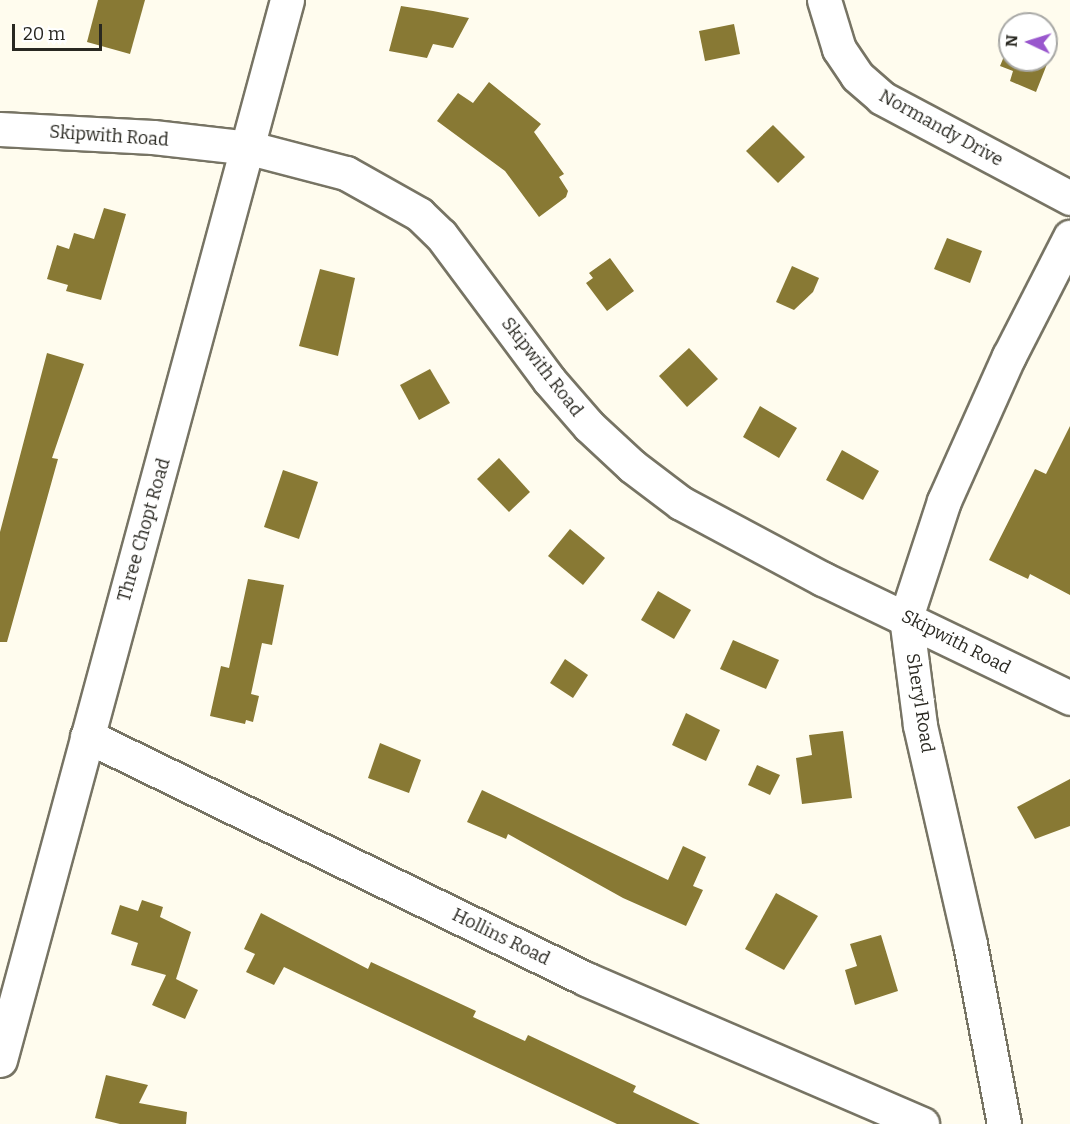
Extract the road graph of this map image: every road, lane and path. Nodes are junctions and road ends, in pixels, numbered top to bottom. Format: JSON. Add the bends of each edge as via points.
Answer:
{"nodes":[{"id":1,"x":287,"y":0,"type":"edge"},
{"id":2,"x":824,"y":0,"type":"edge"},
{"id":3,"x":0,"y":129,"type":"edge"},
{"id":4,"x":250,"y":148,"type":"junction"},
{"id":5,"x":1070,"y":198,"type":"edge"},
{"id":6,"x":1070,"y":237,"type":"edge"},
{"id":7,"x":906,"y":617,"type":"junction"},
{"id":8,"x":1070,"y":698,"type":"edge"},
{"id":9,"x":87,"y":736,"type":"junction"},
{"id":10,"x":0,"y":1060,"type":"edge"},
{"id":11,"x":922,"y":1124,"type":"edge"},
{"id":12,"x":1004,"y":1124,"type":"edge"}],
"edges":[{"from":1,"to":4,"type":"street","name":"Three Chopt Road"},
{"from":2,"to":5,"type":"street","name":"Normandy Drive","via":[[839,49],[857,76],[882,98]]},
{"from":3,"to":4,"type":"street","name":"Skipwith Road","via":[[153,137]]},
{"from":4,"to":7,"type":"street","name":"Skipwith Road","via":[[346,173],[419,214],[441,235],[549,380],[589,426],[632,466],[681,503],[823,579]]},
{"from":4,"to":9,"type":"street","name":"Three Chopt Road"},
{"from":6,"to":7,"type":"street","name":"Sheryl Road","via":[[944,501]]},
{"from":7,"to":8,"type":"street","name":"Skipwith Road"},
{"from":7,"to":12,"type":"street","name":"Sheryl Road","via":[[920,725],[970,944]]},
{"from":9,"to":10,"type":"street","name":"Three Chopt Road"},
{"from":9,"to":11,"type":"street","name":"Hollins Road","via":[[586,979]]}]}
